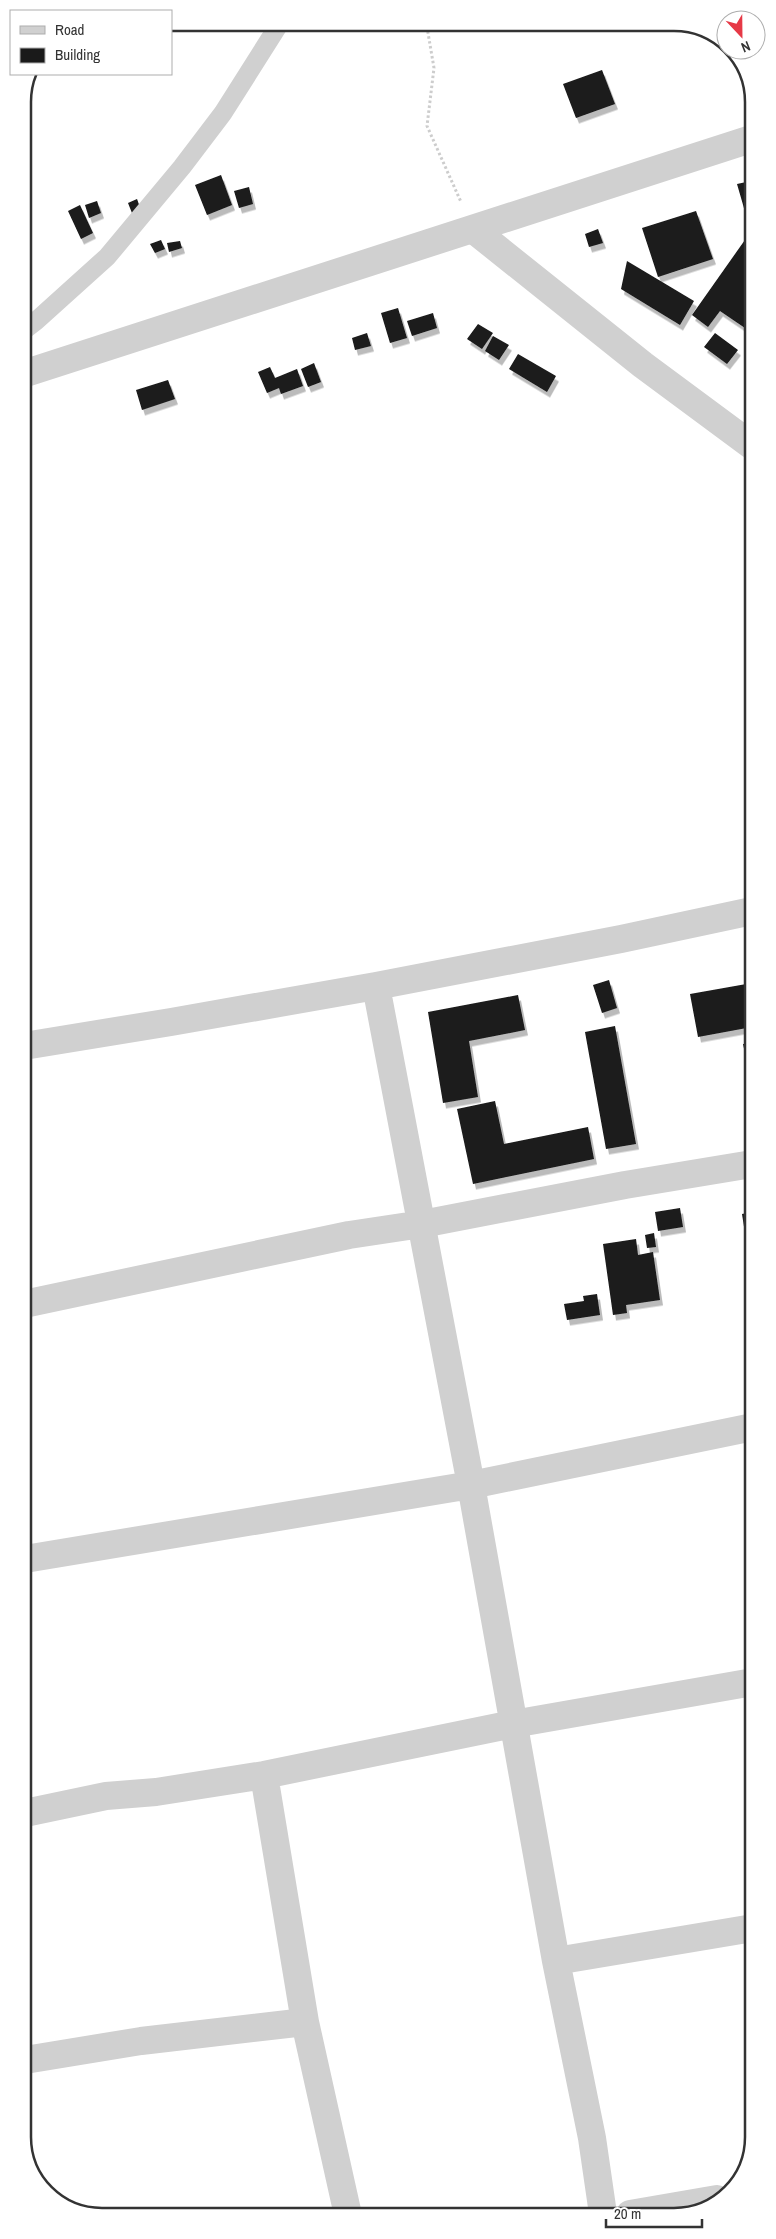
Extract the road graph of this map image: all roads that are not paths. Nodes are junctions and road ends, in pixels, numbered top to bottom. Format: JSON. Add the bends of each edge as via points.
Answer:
{"nodes":[{"id":1,"x":274,"y":31,"type":"edge"},
{"id":2,"x":745,"y":142,"type":"edge"},
{"id":3,"x":474,"y":230,"type":"junction"},
{"id":4,"x":31,"y":325,"type":"edge"},
{"id":5,"x":31,"y":371,"type":"edge"},
{"id":6,"x":745,"y":441,"type":"edge"},
{"id":7,"x":745,"y":913,"type":"edge"},
{"id":8,"x":376,"y":986,"type":"junction"},
{"id":9,"x":31,"y":1045,"type":"edge"},
{"id":10,"x":745,"y":1165,"type":"edge"},
{"id":11,"x":422,"y":1224,"type":"junction"},
{"id":12,"x":31,"y":1303,"type":"edge"},
{"id":13,"x":745,"y":1428,"type":"edge"},
{"id":14,"x":472,"y":1486,"type":"junction"},
{"id":15,"x":31,"y":1558,"type":"edge"},
{"id":16,"x":745,"y":1683,"type":"edge"},
{"id":17,"x":513,"y":1724,"type":"junction"},
{"id":18,"x":264,"y":1776,"type":"junction"},
{"id":19,"x":31,"y":1812,"type":"edge"},
{"id":20,"x":745,"y":1929,"type":"edge"},
{"id":21,"x":556,"y":1961,"type":"junction"},
{"id":22,"x":305,"y":2022,"type":"junction"},
{"id":23,"x":31,"y":2059,"type":"edge"},
{"id":24,"x":704,"y":2200,"type":"edge"},
{"id":25,"x":346,"y":2208,"type":"edge"},
{"id":26,"x":601,"y":2208,"type":"edge"},
{"id":27,"x":663,"y":2208,"type":"edge"}],
"edges":[{"from":1,"to":4,"type":"lane","via":[[223,113],[176,175],[107,257]]},
{"from":2,"to":3,"type":"street"},
{"from":3,"to":5,"type":"street"},
{"from":3,"to":6,"type":"street","via":[[643,365]]},
{"from":7,"to":8,"type":"street"},
{"from":8,"to":9,"type":"street"},
{"from":8,"to":11,"type":"street"},
{"from":10,"to":11,"type":"street"},
{"from":11,"to":12,"type":"street","via":[[349,1235]]},
{"from":11,"to":14,"type":"street"},
{"from":13,"to":14,"type":"street"},
{"from":14,"to":15,"type":"street"},
{"from":14,"to":17,"type":"street"},
{"from":16,"to":17,"type":"street"},
{"from":17,"to":18,"type":"street"},
{"from":17,"to":21,"type":"street"},
{"from":18,"to":19,"type":"street","via":[[106,1796]]},
{"from":18,"to":22,"type":"street"},
{"from":20,"to":21,"type":"street"},
{"from":21,"to":26,"type":"street","via":[[592,2138]]},
{"from":22,"to":23,"type":"street","via":[[141,2041]]},
{"from":22,"to":25,"type":"street"},
{"from":24,"to":27,"type":"street"}]}
